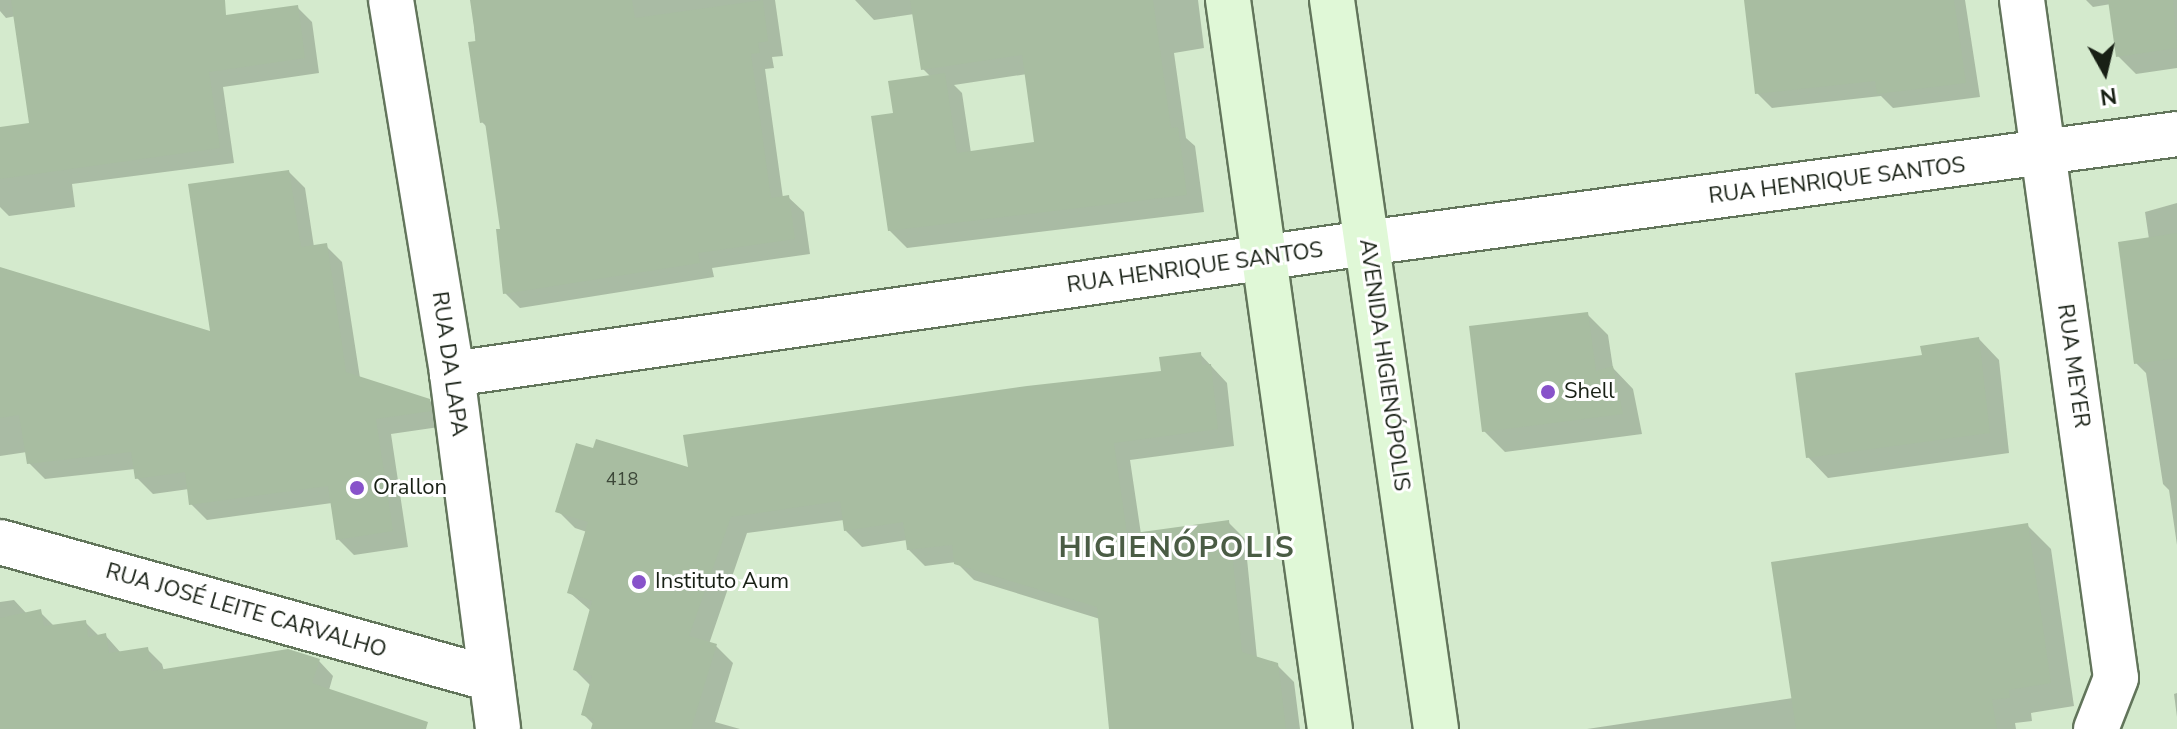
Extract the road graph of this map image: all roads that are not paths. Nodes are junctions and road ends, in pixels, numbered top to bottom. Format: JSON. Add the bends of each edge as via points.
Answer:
{"nodes":[{"id":1,"x":391,"y":0,"type":"edge"},
{"id":2,"x":1228,"y":0,"type":"edge"},
{"id":3,"x":1332,"y":0,"type":"edge"},
{"id":4,"x":2022,"y":0,"type":"edge"},
{"id":5,"x":2177,"y":134,"type":"edge"},
{"id":6,"x":2044,"y":154,"type":"junction"},
{"id":7,"x":1366,"y":243,"type":"junction"},
{"id":8,"x":1266,"y":258,"type":"junction"},
{"id":9,"x":452,"y":374,"type":"junction"},
{"id":10,"x":0,"y":542,"type":"edge"},
{"id":11,"x":491,"y":679,"type":"junction"},
{"id":12,"x":498,"y":729,"type":"edge"},
{"id":13,"x":1330,"y":729,"type":"edge"},
{"id":14,"x":1436,"y":729,"type":"edge"},
{"id":15,"x":2096,"y":729,"type":"edge"}],
"edges":[{"from":1,"to":9,"type":"street","name":"RUA DA LAPA"},
{"from":2,"to":8,"type":"main road"},
{"from":3,"to":7,"type":"main road","name":"AVENIDA HIGIENÓPOLIS"},
{"from":4,"to":6,"type":"street","name":"RUA MEYER"},
{"from":5,"to":6,"type":"street","name":"RUA HENRIQUE SANTOS"},
{"from":6,"to":7,"type":"street","name":"RUA HENRIQUE SANTOS"},
{"from":6,"to":15,"type":"street","name":"RUA MEYER","via":[[2116,678]]},
{"from":7,"to":8,"type":"street","name":"RUA HENRIQUE SANTOS"},
{"from":7,"to":14,"type":"main road","name":"AVENIDA HIGIENÓPOLIS"},
{"from":8,"to":9,"type":"street","name":"RUA HENRIQUE SANTOS"},
{"from":8,"to":13,"type":"main road"},
{"from":9,"to":11,"type":"street","name":"RUA DA LAPA"},
{"from":10,"to":11,"type":"street","name":"RUA JOSÉ LEITE CARVALHO"},
{"from":11,"to":12,"type":"street","name":"RUA DA LAPA"}]}
